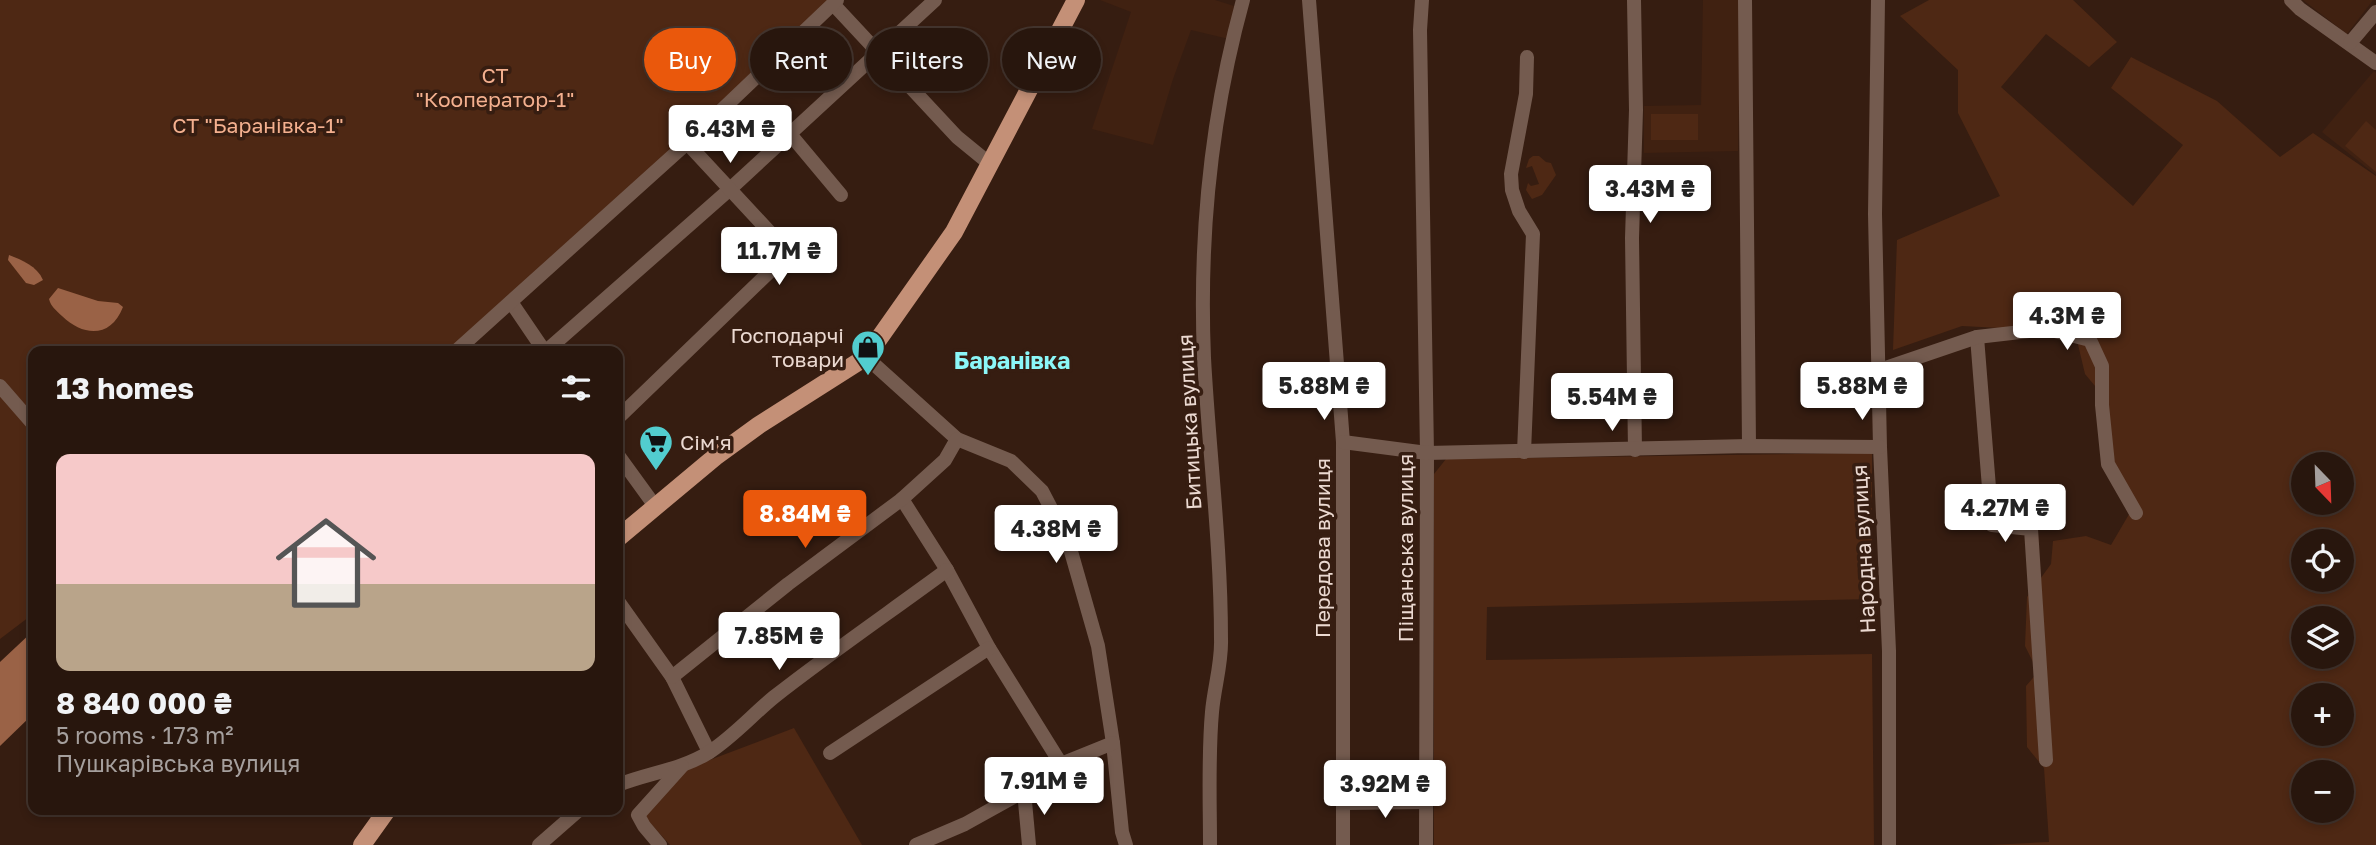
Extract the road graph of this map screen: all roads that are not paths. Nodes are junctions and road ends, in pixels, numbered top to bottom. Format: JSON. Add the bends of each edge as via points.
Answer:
{"nodes":[{"id":1,"x":935,"y":0,"type":"edge"},
{"id":2,"x":1076,"y":0,"type":"edge"},
{"id":3,"x":1243,"y":0,"type":"edge"},
{"id":4,"x":1309,"y":0,"type":"edge"},
{"id":5,"x":1422,"y":0,"type":"edge"},
{"id":6,"x":1634,"y":0,"type":"edge"},
{"id":7,"x":1745,"y":0,"type":"edge"},
{"id":8,"x":1878,"y":0,"type":"edge"},
{"id":9,"x":2291,"y":0,"type":"edge"},
{"id":10,"x":835,"y":2,"type":"edge"},
{"id":11,"x":2376,"y":12,"type":"edge"},
{"id":12,"x":905,"y":28,"type":"edge"},
{"id":13,"x":866,"y":39,"type":"edge"},
{"id":14,"x":2350,"y":43,"type":"junction"},
{"id":15,"x":1527,"y":57,"type":"dead end"},
{"id":16,"x":2376,"y":63,"type":"edge"},
{"id":17,"x":866,"y":65,"type":"edge"},
{"id":18,"x":913,"y":91,"type":"edge"},
{"id":19,"x":790,"y":134,"type":"junction"},
{"id":20,"x":687,"y":143,"type":"junction"},
{"id":21,"x":990,"y":164,"type":"junction"},
{"id":22,"x":729,"y":190,"type":"junction"},
{"id":23,"x":841,"y":195,"type":"dead end"},
{"id":24,"x":511,"y":302,"type":"junction"},
{"id":25,"x":1977,"y":337,"type":"junction"},
{"id":26,"x":461,"y":346,"type":"edge"},
{"id":27,"x":541,"y":346,"type":"edge"},
{"id":28,"x":552,"y":346,"type":"edge"},
{"id":29,"x":866,"y":357,"type":"junction"},
{"id":30,"x":1880,"y":370,"type":"junction"},
{"id":31,"x":0,"y":386,"type":"edge"},
{"id":32,"x":623,"y":413,"type":"edge"},
{"id":33,"x":28,"y":418,"type":"edge"},
{"id":34,"x":957,"y":439,"type":"junction"},
{"id":35,"x":1343,"y":442,"type":"junction"},
{"id":36,"x":1749,"y":446,"type":"junction"},
{"id":37,"x":1880,"y":447,"type":"junction"},
{"id":38,"x":1635,"y":450,"type":"junction"},
{"id":39,"x":1524,"y":452,"type":"junction"},
{"id":40,"x":1427,"y":453,"type":"junction"},
{"id":41,"x":623,"y":463,"type":"edge"},
{"id":42,"x":902,"y":499,"type":"junction"},
{"id":43,"x":655,"y":506,"type":"junction"},
{"id":44,"x":2137,"y":513,"type":"dead end"},
{"id":45,"x":623,"y":534,"type":"edge"},
{"id":46,"x":947,"y":570,"type":"junction"},
{"id":47,"x":623,"y":608,"type":"edge"},
{"id":48,"x":989,"y":648,"type":"junction"},
{"id":49,"x":672,"y":677,"type":"junction"},
{"id":50,"x":1113,"y":743,"type":"junction"},
{"id":51,"x":709,"y":752,"type":"junction"},
{"id":52,"x":830,"y":753,"type":"dead end"},
{"id":53,"x":2046,"y":760,"type":"dead end"},
{"id":54,"x":1061,"y":764,"type":"junction"},
{"id":55,"x":682,"y":766,"type":"junction"},
{"id":56,"x":623,"y":783,"type":"edge"},
{"id":57,"x":1024,"y":791,"type":"junction"},
{"id":58,"x":1425,"y":802,"type":"junction"},
{"id":59,"x":1344,"y":803,"type":"junction"},
{"id":60,"x":383,"y":815,"type":"edge"},
{"id":61,"x":573,"y":815,"type":"edge"},
{"id":62,"x":362,"y":845,"type":"edge"},
{"id":63,"x":539,"y":845,"type":"edge"},
{"id":64,"x":660,"y":845,"type":"edge"},
{"id":65,"x":916,"y":845,"type":"edge"},
{"id":66,"x":1029,"y":845,"type":"edge"},
{"id":67,"x":1126,"y":845,"type":"edge"},
{"id":68,"x":1210,"y":845,"type":"edge"},
{"id":69,"x":1343,"y":845,"type":"edge"},
{"id":70,"x":1426,"y":845,"type":"edge"},
{"id":71,"x":1889,"y":845,"type":"edge"}],
"edges":[{"from":1,"to":12,"type":"street"},
{"from":2,"to":21,"type":"main road"},
{"from":3,"to":68,"type":"street","name":"Битицька вулиця","via":[[1214,138],[1205,243],[1204,357],[1222,642],[1212,714]]},
{"from":4,"to":35,"type":"street","name":"Передова вулиця"},
{"from":5,"to":40,"type":"street","name":"Піщанська вулиця"},
{"from":6,"to":38,"type":"street"},
{"from":7,"to":36,"type":"street"},
{"from":8,"to":30,"type":"street","name":"Народна вулиця","via":[[1875,214]]},
{"from":9,"to":14,"type":"street"},
{"from":10,"to":13,"type":"street"},
{"from":10,"to":20,"type":"street"},
{"from":11,"to":14,"type":"street"},
{"from":14,"to":16,"type":"street"},
{"from":15,"to":39,"type":"street","via":[[1526,94],[1511,174],[1519,211],[1533,234]]},
{"from":17,"to":19,"type":"street"},
{"from":18,"to":21,"type":"street"},
{"from":19,"to":22,"type":"street"},
{"from":19,"to":23,"type":"street"},
{"from":20,"to":22,"type":"street"},
{"from":20,"to":24,"type":"street"},
{"from":21,"to":29,"type":"main road","via":[[954,232]]},
{"from":22,"to":28,"type":"street"},
{"from":22,"to":32,"type":"street","via":[[789,253]]},
{"from":24,"to":26,"type":"street"},
{"from":24,"to":27,"type":"street"},
{"from":25,"to":30,"type":"street"},
{"from":25,"to":44,"type":"street","via":[[2047,329],[2090,340],[2102,366],[2108,464]]},
{"from":25,"to":53,"type":"street","via":[[1992,525],[2031,529]]},
{"from":29,"to":34,"type":"street"},
{"from":29,"to":43,"type":"main road","via":[[759,425]]},
{"from":30,"to":37,"type":"street","name":"Народна вулиця"},
{"from":31,"to":33,"type":"street"},
{"from":34,"to":42,"type":"street","via":[[945,460]]},
{"from":34,"to":50,"type":"street","via":[[1011,461],[1042,491],[1068,541],[1098,646]]},
{"from":35,"to":40,"type":"street"},
{"from":35,"to":59,"type":"street","name":"Передова вулиця"},
{"from":36,"to":37,"type":"street"},
{"from":36,"to":38,"type":"street"},
{"from":37,"to":71,"type":"street","name":"Народна вулиця","via":[[1889,651]]},
{"from":38,"to":39,"type":"street"},
{"from":39,"to":40,"type":"street"},
{"from":40,"to":58,"type":"street","name":"Піщанська вулиця"},
{"from":41,"to":43,"type":"street"},
{"from":42,"to":46,"type":"street"},
{"from":42,"to":49,"type":"street"},
{"from":43,"to":45,"type":"main road"},
{"from":46,"to":48,"type":"street"},
{"from":46,"to":51,"type":"street","via":[[772,699]]},
{"from":47,"to":49,"type":"street"},
{"from":48,"to":52,"type":"street"},
{"from":48,"to":54,"type":"street"},
{"from":49,"to":51,"type":"street"},
{"from":50,"to":54,"type":"street"},
{"from":50,"to":67,"type":"street"},
{"from":51,"to":55,"type":"street"},
{"from":54,"to":57,"type":"street"},
{"from":55,"to":56,"type":"street"},
{"from":55,"to":64,"type":"street","via":[[638,815]]},
{"from":57,"to":65,"type":"street"},
{"from":57,"to":66,"type":"street"},
{"from":58,"to":59,"type":"street"},
{"from":58,"to":70,"type":"street","name":"Піщанська вулиця"},
{"from":59,"to":69,"type":"street","name":"Передова вулиця"},
{"from":60,"to":62,"type":"main road"},
{"from":61,"to":63,"type":"street"}]}
